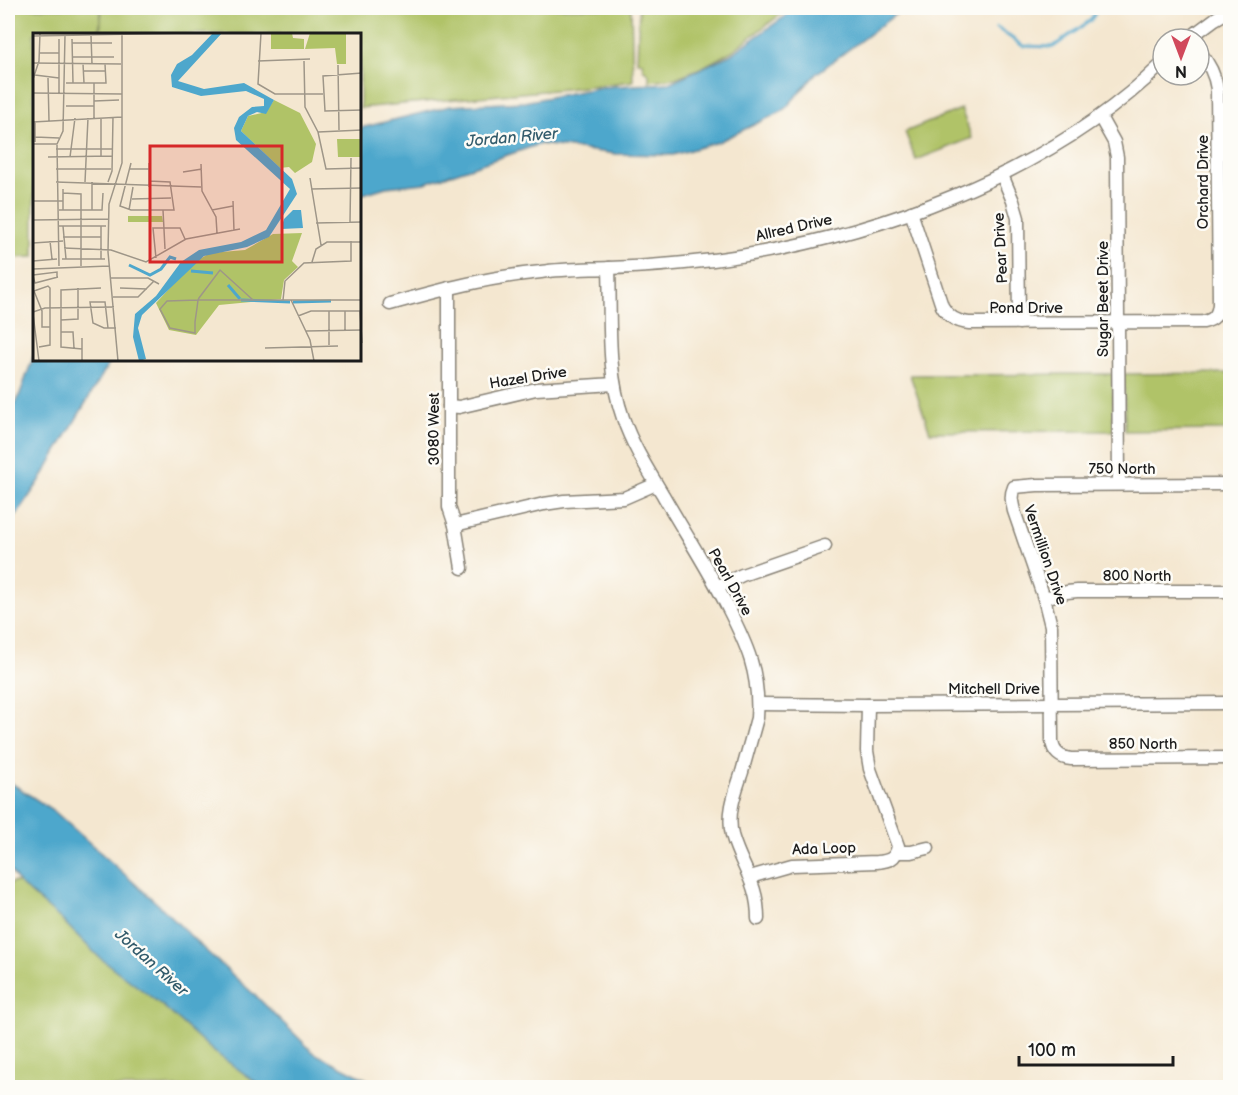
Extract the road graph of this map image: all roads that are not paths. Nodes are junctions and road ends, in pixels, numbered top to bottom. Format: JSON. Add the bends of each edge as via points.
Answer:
{"nodes":[{"id":1,"x":1230,"y":10,"type":"edge"},
{"id":2,"x":1203,"y":27,"type":"edge"},
{"id":3,"x":1211,"y":68,"type":"edge"},
{"id":4,"x":1151,"y":73,"type":"edge"},
{"id":5,"x":1100,"y":117,"type":"junction"},
{"id":6,"x":1002,"y":175,"type":"junction"},
{"id":7,"x":911,"y":212,"type":"junction"},
{"id":8,"x":609,"y":268,"type":"junction"},
{"id":9,"x":449,"y":288,"type":"junction"},
{"id":10,"x":390,"y":304,"type":"dead end"},
{"id":11,"x":1215,"y":317,"type":"joint"},
{"id":12,"x":1118,"y":322,"type":"junction"},
{"id":13,"x":1019,"y":323,"type":"junction"},
{"id":14,"x":614,"y":384,"type":"junction"},
{"id":15,"x":449,"y":406,"type":"junction"},
{"id":16,"x":656,"y":483,"type":"junction"},
{"id":17,"x":1230,"y":483,"type":"edge"},
{"id":18,"x":1119,"y":484,"type":"junction"},
{"id":19,"x":1014,"y":487,"type":"joint"},
{"id":20,"x":455,"y":525,"type":"junction"},
{"id":21,"x":825,"y":546,"type":"dead end"},
{"id":22,"x":462,"y":568,"type":"dead end"},
{"id":23,"x":717,"y":587,"type":"junction"},
{"id":24,"x":1230,"y":591,"type":"edge"},
{"id":25,"x":1044,"y":598,"type":"junction"},
{"id":26,"x":1230,"y":703,"type":"edge"},
{"id":27,"x":758,"y":704,"type":"junction"},
{"id":28,"x":1052,"y":704,"type":"junction"},
{"id":29,"x":868,"y":705,"type":"junction"},
{"id":30,"x":1057,"y":754,"type":"joint"},
{"id":31,"x":1230,"y":758,"type":"edge"},
{"id":32,"x":928,"y":848,"type":"dead end"},
{"id":33,"x":897,"y":852,"type":"junction"},
{"id":34,"x":750,"y":877,"type":"junction"},
{"id":35,"x":758,"y":919,"type":"dead end"}],
"edges":[{"from":1,"to":2,"type":"street"},
{"from":3,"to":11,"type":"street","name":"Orchard Drive","via":[[1217,88],[1219,309]]},
{"from":4,"to":5,"type":"street","name":"Allred Drive"},
{"from":5,"to":6,"type":"street","name":"Allred Drive"},
{"from":5,"to":12,"type":"street","name":"Sugar Beet Drive","via":[[1114,142],[1117,157]]},
{"from":6,"to":7,"type":"street","name":"Allred Drive"},
{"from":6,"to":13,"type":"street","name":"Pear Drive","via":[[1018,218]]},
{"from":7,"to":8,"type":"street","name":"Allred Drive","via":[[757,253]]},
{"from":7,"to":13,"type":"street","name":"Pond Drive","via":[[942,306],[949,315],[963,323]]},
{"from":8,"to":9,"type":"street","name":"Allred Drive","via":[[542,271]]},
{"from":8,"to":14,"type":"street","name":"Pearl Drive"},
{"from":9,"to":10,"type":"street","name":"Allred Drive"},
{"from":9,"to":15,"type":"street","name":"3080 West"},
{"from":11,"to":12,"type":"street","name":"Pond Drive","via":[[1203,322]]},
{"from":12,"to":13,"type":"street","name":"Pond Drive"},
{"from":12,"to":18,"type":"street","name":"Sugar Beet Drive"},
{"from":14,"to":15,"type":"street","name":"Hazel Drive","via":[[536,389]]},
{"from":14,"to":16,"type":"street","name":"Pearl Drive","via":[[630,435]]},
{"from":15,"to":20,"type":"street","name":"3080 West","via":[[449,507]]},
{"from":16,"to":20,"type":"street","via":[[624,498],[554,502]]},
{"from":16,"to":23,"type":"street","name":"Pearl Drive"},
{"from":17,"to":18,"type":"street","name":"750 North"},
{"from":18,"to":19,"type":"street","name":"750 North"},
{"from":19,"to":25,"type":"street","name":"Vermillion Drive","via":[[1011,502]]},
{"from":20,"to":22,"type":"street","name":"3080 West"},
{"from":21,"to":23,"type":"street"},
{"from":23,"to":27,"type":"street","name":"Pearl Drive","via":[[753,663]]},
{"from":24,"to":25,"type":"street","name":"800 North","via":[[1077,591]]},
{"from":25,"to":28,"type":"street","name":"Vermillion Drive","via":[[1052,626]]},
{"from":26,"to":28,"type":"street","name":"Mitchell Drive"},
{"from":27,"to":29,"type":"street","name":"Mitchell Drive"},
{"from":27,"to":34,"type":"street","name":"Pearl Drive","via":[[730,815],[733,836]]},
{"from":28,"to":29,"type":"street","name":"Mitchell Drive"},
{"from":28,"to":30,"type":"street","name":"Vermillion Drive","via":[[1052,741]]},
{"from":29,"to":33,"type":"street","via":[[870,769]]},
{"from":30,"to":31,"type":"street","name":"850 North","via":[[1071,759]]},
{"from":32,"to":33,"type":"street","name":"Ada Loop"},
{"from":33,"to":34,"type":"street","name":"Ada Loop","via":[[886,862],[792,864]]},
{"from":34,"to":35,"type":"street","name":"Pearl Drive","via":[[757,896]]}]}
